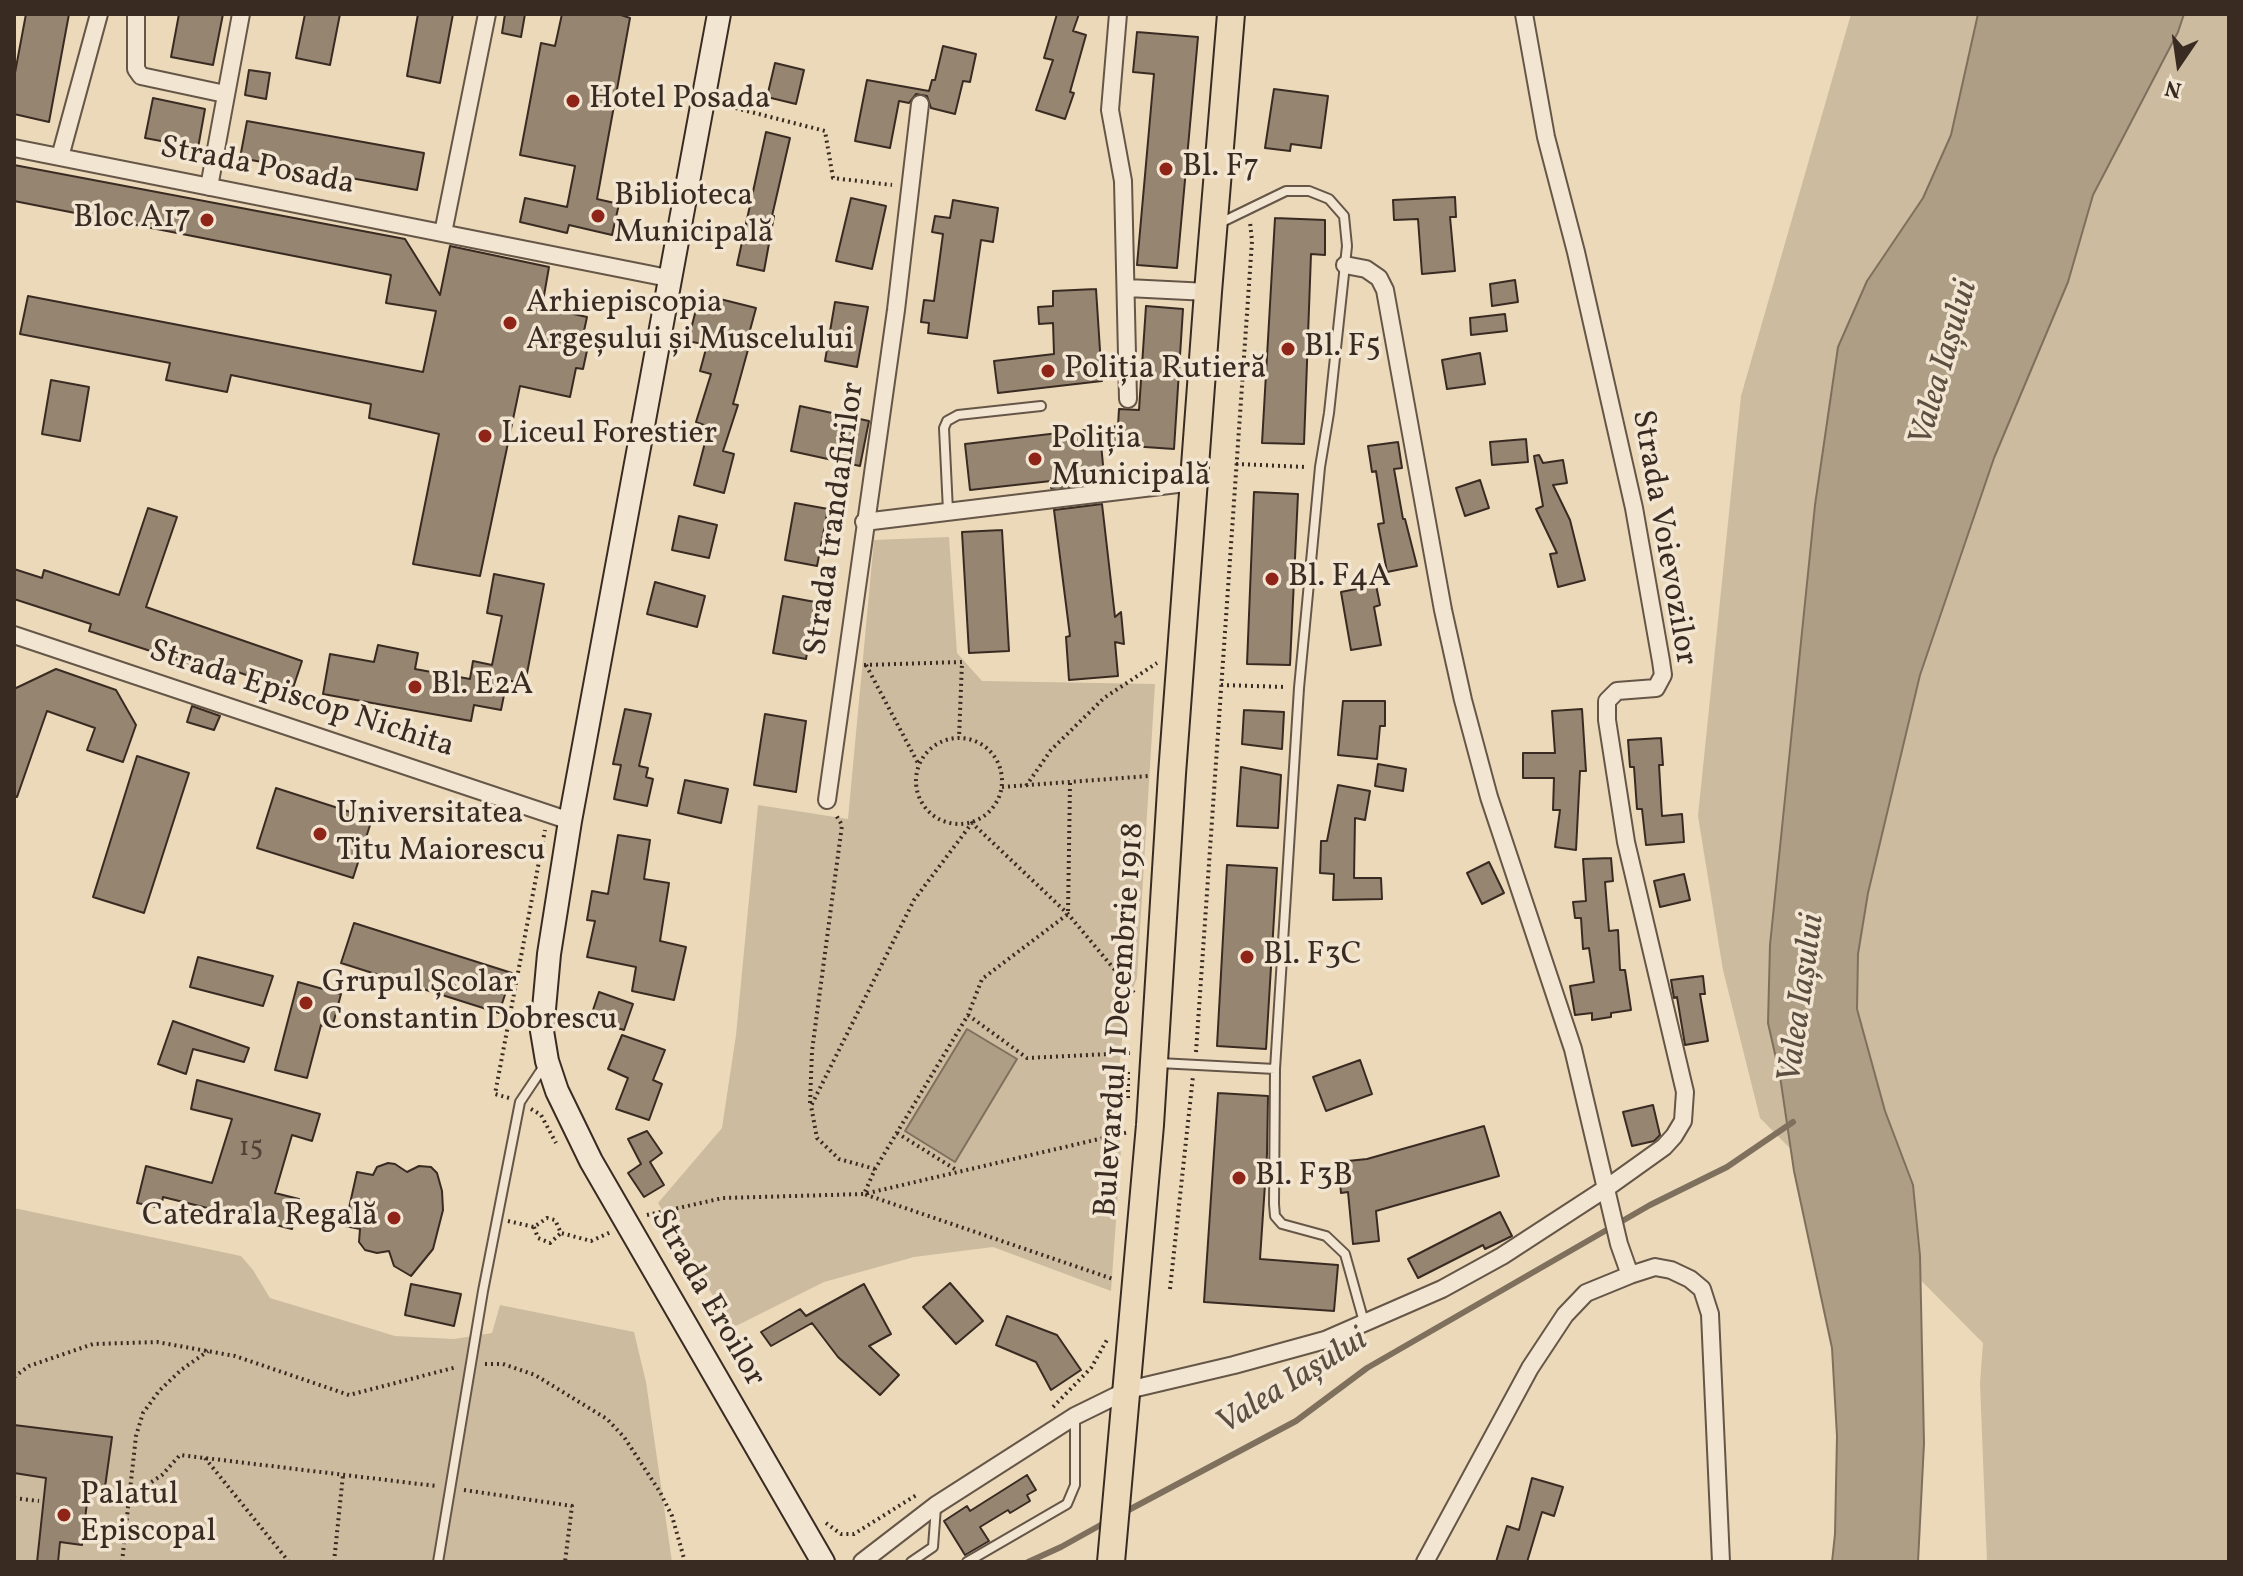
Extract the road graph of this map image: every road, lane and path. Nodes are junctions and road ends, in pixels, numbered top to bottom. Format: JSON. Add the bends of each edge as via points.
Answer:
{"nodes":[{"id":1,"x":99,"y":14,"type":"edge"},
{"id":2,"x":136,"y":14,"type":"edge"},
{"id":3,"x":241,"y":14,"type":"edge"},
{"id":4,"x":487,"y":14,"type":"edge"},
{"id":5,"x":719,"y":14,"type":"edge"},
{"id":6,"x":1118,"y":14,"type":"edge"},
{"id":7,"x":1231,"y":14,"type":"edge"},
{"id":8,"x":1524,"y":14,"type":"edge"},
{"id":9,"x":225,"y":94,"type":"junction"},
{"id":10,"x":702,"y":99,"type":"junction"},
{"id":11,"x":920,"y":104,"type":"dead end"},
{"id":12,"x":14,"y":148,"type":"edge"},
{"id":13,"x":60,"y":157,"type":"junction"},
{"id":14,"x":209,"y":187,"type":"junction"},
{"id":15,"x":910,"y":188,"type":"junction"},
{"id":16,"x":1249,"y":209,"type":"junction"},
{"id":17,"x":1213,"y":227,"type":"junction"},
{"id":18,"x":443,"y":233,"type":"junction"},
{"id":19,"x":1345,"y":265,"type":"junction"},
{"id":20,"x":668,"y":278,"type":"junction"},
{"id":21,"x":1127,"y":288,"type":"junction"},
{"id":22,"x":1208,"y":292,"type":"junction"},
{"id":23,"x":1128,"y":399,"type":"dead end"},
{"id":24,"x":1041,"y":406,"type":"dead end"},
{"id":25,"x":1236,"y":464,"type":"junction"},
{"id":26,"x":1320,"y":467,"type":"junction"},
{"id":27,"x":1194,"y":482,"type":"junction"},
{"id":28,"x":948,"y":512,"type":"junction"},
{"id":29,"x":864,"y":522,"type":"junction"},
{"id":30,"x":14,"y":635,"type":"edge"},
{"id":31,"x":1167,"y":656,"type":"dead end"},
{"id":32,"x":866,"y":665,"type":"junction"},
{"id":33,"x":845,"y":666,"type":"junction"},
{"id":34,"x":1221,"y":685,"type":"junction"},
{"id":35,"x":1299,"y":688,"type":"junction"},
{"id":36,"x":959,"y":738,"type":"junction"},
{"id":37,"x":919,"y":765,"type":"junction"},
{"id":38,"x":1159,"y":775,"type":"dead end"},
{"id":39,"x":1070,"y":783,"type":"junction"},
{"id":40,"x":1026,"y":786,"type":"junction"},
{"id":41,"x":1001,"y":787,"type":"junction"},
{"id":42,"x":827,"y":800,"type":"joint"},
{"id":43,"x":570,"y":821,"type":"junction"},
{"id":44,"x":972,"y":823,"type":"junction"},
{"id":45,"x":1068,"y":914,"type":"junction"},
{"id":46,"x":1144,"y":1005,"type":"dead end"},
{"id":47,"x":968,"y":1015,"type":"junction"},
{"id":48,"x":1130,"y":1053,"type":"dead end"},
{"id":49,"x":547,"y":1061,"type":"junction"},
{"id":50,"x":1154,"y":1063,"type":"junction"},
{"id":51,"x":1195,"y":1065,"type":"junction"},
{"id":52,"x":1275,"y":1069,"type":"junction"},
{"id":53,"x":811,"y":1106,"type":"junction"},
{"id":54,"x":1135,"y":1130,"type":"dead end"},
{"id":55,"x":897,"y":1133,"type":"junction"},
{"id":56,"x":875,"y":1169,"type":"junction"},
{"id":57,"x":958,"y":1171,"type":"junction"},
{"id":58,"x":1608,"y":1187,"type":"junction"},
{"id":59,"x":864,"y":1194,"type":"junction"},
{"id":60,"x":644,"y":1216,"type":"dead end"},
{"id":61,"x":498,"y":1218,"type":"junction"},
{"id":62,"x":534,"y":1227,"type":"junction"},
{"id":63,"x":611,"y":1232,"type":"dead end"},
{"id":64,"x":561,"y":1233,"type":"junction"},
{"id":65,"x":1630,"y":1275,"type":"junction"},
{"id":66,"x":1123,"y":1282,"type":"dead end"},
{"id":67,"x":1170,"y":1289,"type":"dead end"},
{"id":68,"x":1365,"y":1323,"type":"junction"},
{"id":69,"x":1109,"y":1337,"type":"dead end"},
{"id":70,"x":208,"y":1351,"type":"junction"},
{"id":71,"x":471,"y":1364,"type":"junction"},
{"id":72,"x":14,"y":1377,"type":"edge"},
{"id":73,"x":1128,"y":1390,"type":"junction"},
{"id":74,"x":1047,"y":1413,"type":"dead end"},
{"id":75,"x":1075,"y":1416,"type":"junction"},
{"id":76,"x":204,"y":1458,"type":"junction"},
{"id":77,"x":343,"y":1475,"type":"junction"},
{"id":78,"x":450,"y":1487,"type":"junction"},
{"id":79,"x":129,"y":1489,"type":"junction"},
{"id":80,"x":922,"y":1491,"type":"dead end"},
{"id":81,"x":14,"y":1498,"type":"edge"},
{"id":82,"x":39,"y":1501,"type":"dead end"},
{"id":83,"x":936,"y":1505,"type":"junction"},
{"id":84,"x":818,"y":1511,"type":"dead end"},
{"id":85,"x":122,"y":1562,"type":"edge"},
{"id":86,"x":289,"y":1562,"type":"edge"},
{"id":87,"x":334,"y":1562,"type":"edge"},
{"id":88,"x":438,"y":1562,"type":"edge"},
{"id":89,"x":565,"y":1562,"type":"edge"},
{"id":90,"x":685,"y":1562,"type":"edge"},
{"id":91,"x":823,"y":1562,"type":"edge"},
{"id":92,"x":862,"y":1562,"type":"edge"},
{"id":93,"x":911,"y":1562,"type":"edge"},
{"id":94,"x":967,"y":1562,"type":"edge"},
{"id":95,"x":1111,"y":1562,"type":"edge"},
{"id":96,"x":1425,"y":1562,"type":"edge"},
{"id":97,"x":1721,"y":1562,"type":"edge"}],
"edges":[{"from":1,"to":13,"type":"street"},
{"from":2,"to":9,"type":"street","name":"Strada Posada","via":[[136,69],[141,76]]},
{"from":3,"to":9,"type":"street"},
{"from":4,"to":18,"type":"street"},
{"from":5,"to":10,"type":"main road","name":"Strada Eroilor"},
{"from":6,"to":21,"type":"street","via":[[1110,110],[1123,181]]},
{"from":7,"to":17,"type":"main road","name":"Bulevardul 1 Decembrie 1918"},
{"from":8,"to":58,"type":"street","name":"Strada Voievozilor","via":[[1546,137],[1634,508],[1663,675],[1656,688],[1610,696],[1607,720],[1626,842],[1685,1108],[1674,1136]]},
{"from":9,"to":14,"type":"street"},
{"from":10,"to":15,"type":"path","via":[[825,131],[833,178]]},
{"from":10,"to":20,"type":"main road","name":"Strada Eroilor"},
{"from":11,"to":15,"type":"street","name":"Strada trandafirilor"},
{"from":12,"to":13,"type":"street","name":"Strada Posada"},
{"from":13,"to":14,"type":"street","name":"Strada Posada"},
{"from":14,"to":18,"type":"street","name":"Strada Posada"},
{"from":15,"to":29,"type":"street","name":"Strada trandafirilor"},
{"from":16,"to":17,"type":"lane"},
{"from":16,"to":19,"type":"lane","via":[[1286,191],[1309,191],[1329,199],[1344,216]]},
{"from":16,"to":25,"type":"path","via":[[1252,241]]},
{"from":17,"to":22,"type":"main road","name":"Bulevardul 1 Decembrie 1918"},
{"from":18,"to":20,"type":"street","name":"Strada Posada"},
{"from":19,"to":26,"type":"lane"},
{"from":19,"to":58,"type":"street","via":[[1366,269],[1385,290],[1463,700],[1489,797],[1573,1049]]},
{"from":20,"to":43,"type":"main road","name":"Strada Eroilor"},
{"from":21,"to":22,"type":"street"},
{"from":21,"to":23,"type":"street"},
{"from":22,"to":27,"type":"main road","name":"Bulevardul 1 Decembrie 1918"},
{"from":24,"to":28,"type":"lane","via":[[958,415],[947,421]]},
{"from":25,"to":26,"type":"path"},
{"from":25,"to":34,"type":"path"},
{"from":26,"to":35,"type":"lane"},
{"from":27,"to":28,"type":"street"},
{"from":27,"to":50,"type":"main road","name":"Bulevardul 1 Decembrie 1918"},
{"from":28,"to":29,"type":"street"},
{"from":29,"to":33,"type":"street","name":"Strada trandafirilor"},
{"from":30,"to":43,"type":"street","name":"Strada Episcop Nichita"},
{"from":31,"to":40,"type":"path","via":[[1104,698],[1051,750]]},
{"from":32,"to":33,"type":"path"},
{"from":32,"to":36,"type":"path","via":[[962,662]]},
{"from":32,"to":37,"type":"path"},
{"from":33,"to":42,"type":"street","name":"Strada trandafirilor"},
{"from":34,"to":35,"type":"path"},
{"from":34,"to":51,"type":"path"},
{"from":35,"to":52,"type":"lane"},
{"from":36,"to":37,"type":"path","via":[[935,745]]},
{"from":36,"to":41,"type":"path","via":[[973,740],[994,756]]},
{"from":37,"to":44,"type":"path","via":[[917,792],[932,815],[958,825]]},
{"from":38,"to":39,"type":"path"},
{"from":39,"to":40,"type":"path"},
{"from":39,"to":45,"type":"path"},
{"from":40,"to":41,"type":"path"},
{"from":41,"to":44,"type":"path","via":[[994,807]]},
{"from":42,"to":53,"type":"path","via":[[842,825],[813,1037]]},
{"from":43,"to":49,"type":"main road","name":"Strada Eroilor","via":[[543,1004]]},
{"from":44,"to":45,"type":"path"},
{"from":44,"to":53,"type":"path","via":[[914,900]]},
{"from":45,"to":46,"type":"path"},
{"from":45,"to":47,"type":"path","via":[[982,979]]},
{"from":47,"to":48,"type":"path","via":[[1027,1058]]},
{"from":47,"to":55,"type":"path"},
{"from":49,"to":61,"type":"lane","via":[[520,1102]]},
{"from":49,"to":91,"type":"main road","name":"Strada Eroilor","via":[[591,1161]]},
{"from":50,"to":51,"type":"lane"},
{"from":50,"to":73,"type":"main road","name":"Bulevardul 1 Decembrie 1918"},
{"from":51,"to":52,"type":"lane"},
{"from":51,"to":67,"type":"path"},
{"from":52,"to":68,"type":"lane","via":[[1275,1216],[1282,1224],[1336,1243],[1345,1254]]},
{"from":53,"to":56,"type":"path","via":[[817,1138],[839,1159]]},
{"from":54,"to":57,"type":"path"},
{"from":55,"to":56,"type":"path"},
{"from":55,"to":57,"type":"path"},
{"from":56,"to":59,"type":"path"},
{"from":57,"to":59,"type":"path"},
{"from":58,"to":65,"type":"street"},
{"from":58,"to":68,"type":"street","name":"Strada Voievozilor","via":[[1490,1263]]},
{"from":59,"to":60,"type":"path","via":[[723,1198]]},
{"from":59,"to":66,"type":"path"},
{"from":61,"to":62,"type":"path"},
{"from":61,"to":71,"type":"lane"},
{"from":62,"to":64,"type":"path","via":[[547,1218],[555,1220]]},
{"from":62,"to":64,"type":"path","via":[[538,1238],[550,1243]]},
{"from":63,"to":64,"type":"path","via":[[591,1241]]},
{"from":65,"to":96,"type":"street","via":[[1586,1293],[1565,1315],[1530,1368]]},
{"from":65,"to":97,"type":"street","via":[[1655,1267],[1690,1279],[1702,1289],[1710,1314]]},
{"from":68,"to":73,"type":"street","name":"Strada Voievozilor","via":[[1279,1354]]},
{"from":69,"to":74,"type":"path","via":[[1091,1368]]},
{"from":70,"to":71,"type":"path","via":[[349,1395]]},
{"from":70,"to":72,"type":"path","via":[[157,1342],[93,1344],[29,1366]]},
{"from":70,"to":79,"type":"path","via":[[181,1370],[143,1413]]},
{"from":71,"to":78,"type":"lane"},
{"from":71,"to":90,"type":"path","via":[[503,1364],[535,1375],[607,1419],[660,1492]]},
{"from":73,"to":75,"type":"street","name":"Strada Voievozilor"},
{"from":73,"to":95,"type":"main road","name":"Bulevardul 1 Decembrie 1918"},
{"from":75,"to":83,"type":"street","name":"Strada Voievozilor"},
{"from":75,"to":94,"type":"lane","via":[[1075,1485],[1067,1504]]},
{"from":76,"to":77,"type":"path"},
{"from":76,"to":79,"type":"path","via":[[180,1455],[162,1475],[144,1487]]},
{"from":76,"to":86,"type":"path"},
{"from":77,"to":78,"type":"path"},
{"from":77,"to":87,"type":"path"},
{"from":78,"to":88,"type":"lane"},
{"from":78,"to":89,"type":"path","via":[[572,1506]]},
{"from":79,"to":85,"type":"path"},
{"from":80,"to":84,"type":"path","via":[[854,1534],[841,1534]]},
{"from":81,"to":82,"type":"path"},
{"from":83,"to":92,"type":"street","name":"Strada Voievozilor"},
{"from":83,"to":93,"type":"lane","via":[[933,1547]]}]}
